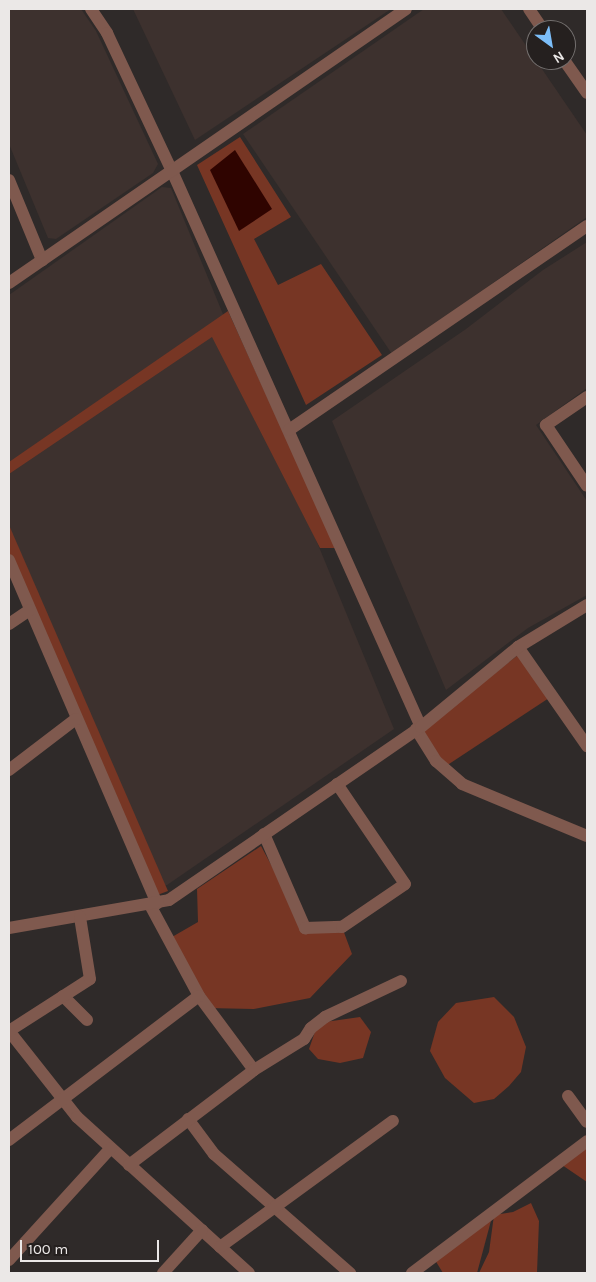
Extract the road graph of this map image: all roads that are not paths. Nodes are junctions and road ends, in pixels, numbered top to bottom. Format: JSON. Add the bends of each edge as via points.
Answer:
{"nodes":[{"id":1,"x":91,"y":9,"type":"edge"},
{"id":2,"x":406,"y":9,"type":"edge"},
{"id":3,"x":529,"y":9,"type":"edge"},
{"id":4,"x":536,"y":20,"type":"edge"},
{"id":5,"x":571,"y":70,"type":"edge"},
{"id":6,"x":587,"y":93,"type":"edge"},
{"id":7,"x":172,"y":171,"type":"junction"},
{"id":8,"x":9,"y":180,"type":"edge"},
{"id":9,"x":587,"y":226,"type":"edge"},
{"id":10,"x":42,"y":260,"type":"junction"},
{"id":11,"x":9,"y":283,"type":"edge"},
{"id":12,"x":587,"y":397,"type":"edge"},
{"id":13,"x":288,"y":430,"type":"junction"},
{"id":14,"x":587,"y":486,"type":"edge"},
{"id":15,"x":9,"y":560,"type":"edge"},
{"id":16,"x":587,"y":605,"type":"edge"},
{"id":17,"x":30,"y":610,"type":"junction"},
{"id":18,"x":9,"y":624,"type":"edge"},
{"id":19,"x":518,"y":647,"type":"junction"},
{"id":20,"x":76,"y":719,"type":"junction"},
{"id":21,"x":419,"y":728,"type":"junction"},
{"id":22,"x":587,"y":746,"type":"edge"},
{"id":23,"x":9,"y":770,"type":"edge"},
{"id":24,"x":337,"y":784,"type":"junction"},
{"id":25,"x":264,"y":834,"type":"junction"},
{"id":26,"x":587,"y":836,"type":"edge"},
{"id":27,"x":154,"y":905,"type":"junction"},
{"id":28,"x":80,"y":916,"type":"junction"},
{"id":29,"x":9,"y":928,"type":"edge"},
{"id":30,"x":401,"y":981,"type":"dead end"},
{"id":31,"x":64,"y":996,"type":"junction"},
{"id":32,"x":199,"y":996,"type":"junction"},
{"id":33,"x":87,"y":1020,"type":"dead end"},
{"id":34,"x":9,"y":1031,"type":"edge"},
{"id":35,"x":13,"y":1045,"type":"edge"},
{"id":36,"x":254,"y":1070,"type":"junction"},
{"id":37,"x":568,"y":1096,"type":"dead end"},
{"id":38,"x":61,"y":1099,"type":"junction"},
{"id":39,"x":188,"y":1119,"type":"junction"},
{"id":40,"x":393,"y":1121,"type":"dead end"},
{"id":41,"x":587,"y":1122,"type":"edge"},
{"id":42,"x":9,"y":1140,"type":"edge"},
{"id":43,"x":587,"y":1141,"type":"edge"},
{"id":44,"x":111,"y":1148,"type":"junction"},
{"id":45,"x":129,"y":1165,"type":"junction"},
{"id":46,"x":274,"y":1206,"type":"junction"},
{"id":47,"x":202,"y":1230,"type":"junction"},
{"id":48,"x":220,"y":1247,"type":"junction"},
{"id":49,"x":9,"y":1260,"type":"edge"},
{"id":50,"x":163,"y":1273,"type":"edge"},
{"id":51,"x":249,"y":1273,"type":"edge"},
{"id":52,"x":350,"y":1273,"type":"edge"},
{"id":53,"x":412,"y":1273,"type":"edge"}],
"edges":[{"from":1,"to":7,"type":"street","via":[[107,33]]},
{"from":2,"to":7,"type":"street"},
{"from":3,"to":4,"type":"street"},
{"from":5,"to":6,"type":"street"},
{"from":7,"to":10,"type":"street"},
{"from":7,"to":13,"type":"street"},
{"from":8,"to":10,"type":"street"},
{"from":9,"to":13,"type":"street"},
{"from":10,"to":11,"type":"street"},
{"from":12,"to":14,"type":"street","via":[[546,425]]},
{"from":13,"to":21,"type":"street"},
{"from":15,"to":17,"type":"street"},
{"from":16,"to":19,"type":"street"},
{"from":17,"to":18,"type":"street"},
{"from":17,"to":20,"type":"street"},
{"from":19,"to":21,"type":"street"},
{"from":19,"to":22,"type":"street"},
{"from":20,"to":23,"type":"street"},
{"from":20,"to":27,"type":"street"},
{"from":21,"to":24,"type":"street"},
{"from":21,"to":26,"type":"street","via":[[436,760],[462,784]]},
{"from":24,"to":25,"type":"street"},
{"from":24,"to":25,"type":"street","via":[[405,884],[342,928],[305,928]]},
{"from":25,"to":27,"type":"street","via":[[169,900]]},
{"from":27,"to":28,"type":"street"},
{"from":27,"to":32,"type":"street"},
{"from":28,"to":29,"type":"street"},
{"from":28,"to":31,"type":"street","via":[[90,979]]},
{"from":30,"to":36,"type":"street","via":[[326,1017],[311,1028],[304,1039]]},
{"from":31,"to":33,"type":"street"},
{"from":31,"to":34,"type":"street"},
{"from":32,"to":36,"type":"street"},
{"from":32,"to":38,"type":"street","via":[[130,1051]]},
{"from":34,"to":35,"type":"street"},
{"from":35,"to":38,"type":"street"},
{"from":36,"to":39,"type":"street"},
{"from":37,"to":41,"type":"street"},
{"from":38,"to":42,"type":"street"},
{"from":38,"to":44,"type":"street"},
{"from":39,"to":45,"type":"street"},
{"from":39,"to":46,"type":"street","via":[[214,1154]]},
{"from":40,"to":46,"type":"street"},
{"from":43,"to":53,"type":"street"},
{"from":44,"to":45,"type":"street"},
{"from":44,"to":49,"type":"street"},
{"from":45,"to":47,"type":"street"},
{"from":46,"to":48,"type":"street"},
{"from":46,"to":52,"type":"street"},
{"from":47,"to":48,"type":"street"},
{"from":47,"to":50,"type":"street"},
{"from":48,"to":51,"type":"street"}]}
